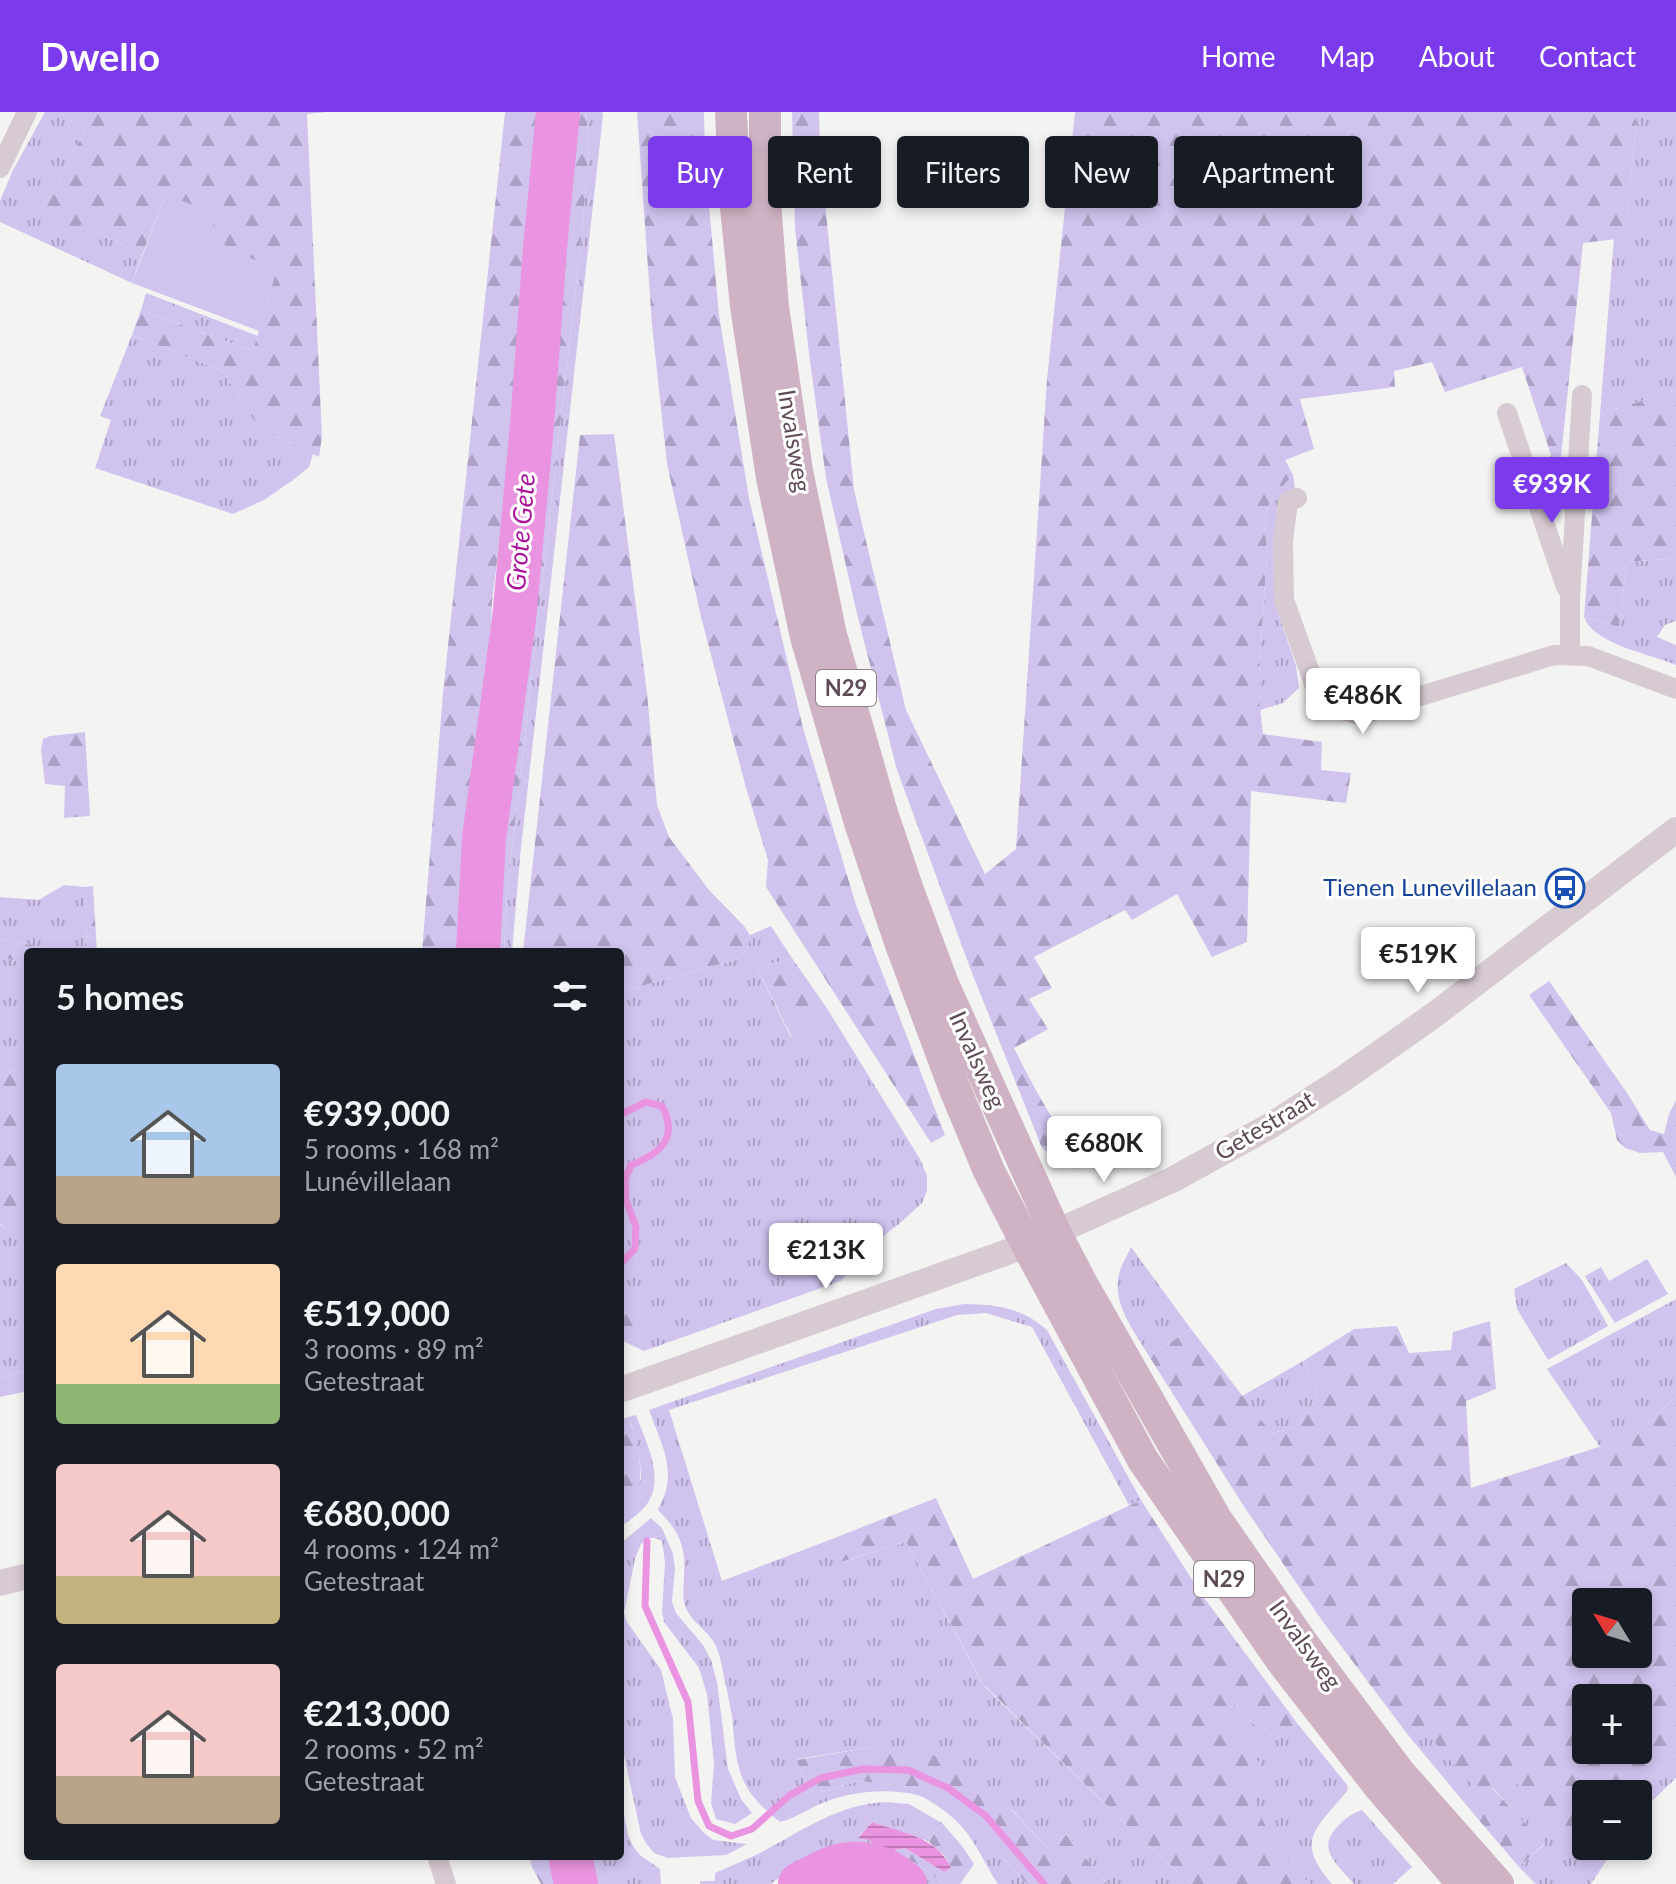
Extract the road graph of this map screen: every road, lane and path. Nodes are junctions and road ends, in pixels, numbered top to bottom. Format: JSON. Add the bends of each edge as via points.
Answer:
{"nodes":[{"id":1,"x":27,"y":112,"type":"edge"},
{"id":2,"x":731,"y":112,"type":"edge"},
{"id":3,"x":765,"y":112,"type":"edge"},
{"id":4,"x":0,"y":168,"type":"edge"},
{"id":5,"x":1582,"y":395,"type":"dead end"},
{"id":6,"x":1507,"y":413,"type":"dead end"},
{"id":7,"x":1297,"y":498,"type":"dead end"},
{"id":8,"x":1570,"y":598,"type":"junction"},
{"id":9,"x":1570,"y":655,"type":"junction"},
{"id":10,"x":1676,"y":689,"type":"edge"},
{"id":11,"x":1676,"y":830,"type":"edge"},
{"id":12,"x":1041,"y":1238,"type":"junction"},
{"id":13,"x":624,"y":1389,"type":"edge"},
{"id":14,"x":24,"y":1577,"type":"edge"},
{"id":15,"x":0,"y":1583,"type":"edge"},
{"id":16,"x":438,"y":1860,"type":"edge"},
{"id":17,"x":446,"y":1884,"type":"edge"},
{"id":18,"x":1463,"y":1884,"type":"edge"},
{"id":19,"x":1498,"y":1884,"type":"edge"}],
"edges":[{"from":1,"to":4,"type":"street"},
{"from":2,"to":12,"type":"main road","name":"Invalsweg","number":"N29","via":[[748,322],[772,478],[806,637],[860,823],[960,1101],[989,1171]]},
{"from":3,"to":12,"type":"main road","name":"Invalsweg","number":"N29","via":[[773,307],[797,471],[831,635],[913,904]]},
{"from":5,"to":8,"type":"street"},
{"from":6,"to":8,"type":"street"},
{"from":7,"to":9,"type":"street","via":[[1288,502],[1285,515],[1284,600],[1316,689],[1332,707],[1359,715],[1554,655]]},
{"from":8,"to":9,"type":"street"},
{"from":9,"to":10,"type":"street","via":[[1588,656]]},
{"from":11,"to":12,"type":"street","name":"Getestraat","via":[[1434,1015],[1270,1126],[1172,1180]]},
{"from":12,"to":13,"type":"street","name":"Getestraat"},
{"from":12,"to":18,"type":"main road","name":"Invalsweg","number":"N29","via":[[1143,1460],[1281,1660]]},
{"from":12,"to":19,"type":"main road","name":"Invalsweg","number":"N29","via":[[1082,1284],[1216,1519],[1301,1641],[1399,1772]]},
{"from":14,"to":15,"type":"street"},
{"from":16,"to":17,"type":"street"}]}
